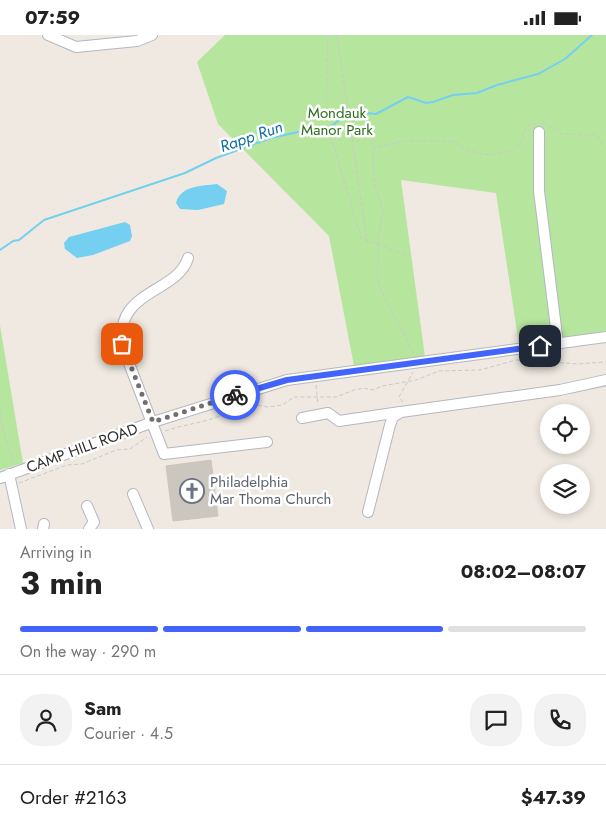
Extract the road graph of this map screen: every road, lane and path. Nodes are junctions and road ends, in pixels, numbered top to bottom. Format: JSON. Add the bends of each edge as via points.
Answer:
{"nodes":[{"id":1,"x":48,"y":35,"type":"edge"},
{"id":2,"x":152,"y":35,"type":"edge"},
{"id":3,"x":328,"y":35,"type":"edge"},
{"id":4,"x":337,"y":35,"type":"edge"},
{"id":5,"x":326,"y":101,"type":"dead end"},
{"id":6,"x":372,"y":128,"type":"dead end"},
{"id":7,"x":539,"y":133,"type":"dead end"},
{"id":8,"x":331,"y":136,"type":"dead end"},
{"id":9,"x":373,"y":148,"type":"junction"},
{"id":10,"x":606,"y":148,"type":"edge"},
{"id":11,"x":367,"y":242,"type":"junction"},
{"id":12,"x":378,"y":245,"type":"junction"},
{"id":13,"x":408,"y":256,"type":"dead end"},
{"id":14,"x":188,"y":258,"type":"dead end"},
{"id":15,"x":606,"y":337,"type":"edge"},
{"id":16,"x":558,"y":344,"type":"junction"},
{"id":17,"x":606,"y":362,"type":"edge"},
{"id":18,"x":414,"y":363,"type":"junction"},
{"id":19,"x":315,"y":376,"type":"junction"},
{"id":20,"x":606,"y":380,"type":"edge"},
{"id":21,"x":408,"y":381,"type":"junction"},
{"id":22,"x":317,"y":397,"type":"junction"},
{"id":23,"x":0,"y":409,"type":"edge"},
{"id":24,"x":405,"y":411,"type":"junction"},
{"id":25,"x":320,"y":415,"type":"junction"},
{"id":26,"x":302,"y":418,"type":"dead end"},
{"id":27,"x":153,"y":422,"type":"junction"},
{"id":28,"x":157,"y":434,"type":"junction"},
{"id":29,"x":267,"y":442,"type":"dead end"},
{"id":30,"x":9,"y":474,"type":"edge"},
{"id":31,"x":12,"y":485,"type":"junction"},
{"id":32,"x":133,"y":493,"type":"dead end"},
{"id":33,"x":87,"y":506,"type":"dead end"},
{"id":34,"x":368,"y":512,"type":"dead end"},
{"id":35,"x":21,"y":529,"type":"edge"},
{"id":36,"x":89,"y":529,"type":"edge"},
{"id":37,"x":148,"y":529,"type":"edge"}],
"edges":[{"from":1,"to":2,"type":"street","via":[[76,47],[137,41]]},
{"from":3,"to":5,"type":"path"},
{"from":4,"to":11,"type":"path"},
{"from":6,"to":9,"type":"path"},
{"from":7,"to":16,"type":"street","via":[[539,191]]},
{"from":8,"to":11,"type":"path","via":[[356,225],[361,238]]},
{"from":9,"to":10,"type":"path","via":[[404,141],[453,141],[478,154],[501,155],[521,143],[524,128],[533,123],[548,124],[562,134],[596,135]]},
{"from":9,"to":12,"type":"path","via":[[374,182],[383,211]]},
{"from":11,"to":12,"type":"path"},
{"from":12,"to":13,"type":"path"},
{"from":12,"to":18,"type":"path","via":[[378,282],[408,341]]},
{"from":14,"to":27,"type":"street","via":[[175,275],[136,303],[124,321],[122,344]]},
{"from":15,"to":16,"type":"street","name":"CAMP HILL ROAD"},
{"from":16,"to":18,"type":"street","name":"CAMP HILL ROAD"},
{"from":17,"to":21,"type":"path","via":[[578,364],[525,359],[480,370],[439,371]]},
{"from":18,"to":19,"type":"street","name":"CAMP HILL ROAD"},
{"from":18,"to":21,"type":"path"},
{"from":19,"to":22,"type":"path"},
{"from":19,"to":27,"type":"street","name":"CAMP HILL ROAD","via":[[247,391]]},
{"from":20,"to":24,"type":"street","via":[[560,390]]},
{"from":21,"to":22,"type":"path","via":[[373,390],[354,390],[336,397]]},
{"from":21,"to":24,"type":"path","via":[[399,397]]},
{"from":22,"to":25,"type":"path"},
{"from":22,"to":28,"type":"path","via":[[294,397],[282,405],[268,407],[244,403],[226,415]]},
{"from":23,"to":30,"type":"path"},
{"from":24,"to":25,"type":"street","via":[[339,421],[328,413]]},
{"from":24,"to":34,"type":"street","via":[[393,417],[390,425]]},
{"from":25,"to":26,"type":"street"},
{"from":27,"to":28,"type":"street"},
{"from":27,"to":30,"type":"street","name":"CAMP HILL ROAD"},
{"from":28,"to":29,"type":"street","via":[[164,454]]},
{"from":28,"to":31,"type":"path","via":[[130,449],[116,450]]},
{"from":30,"to":31,"type":"street"},
{"from":31,"to":35,"type":"street"},
{"from":32,"to":37,"type":"street"},
{"from":33,"to":36,"type":"street","via":[[94,522]]}]}
